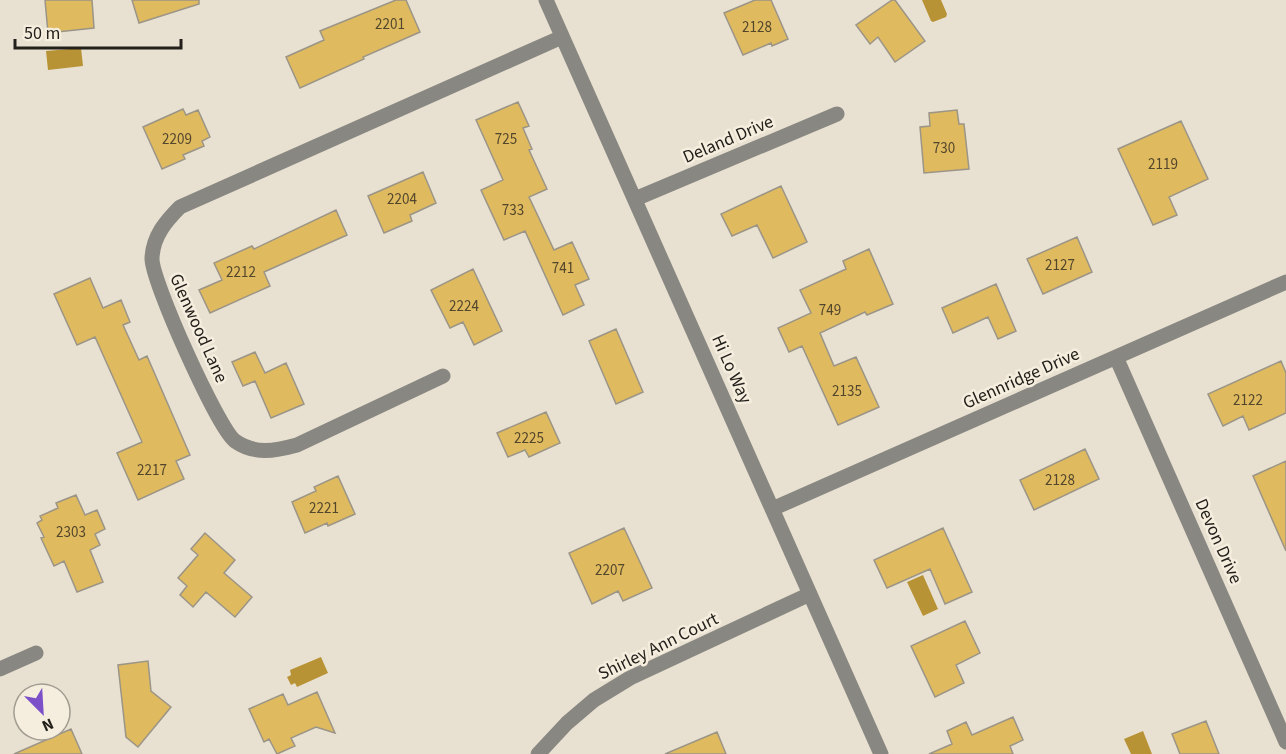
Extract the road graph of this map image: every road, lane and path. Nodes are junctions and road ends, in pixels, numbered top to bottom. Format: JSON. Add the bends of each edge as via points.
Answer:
{"nodes":[{"id":1,"x":546,"y":0,"type":"edge"},
{"id":2,"x":562,"y":37,"type":"junction"},
{"id":3,"x":837,"y":114,"type":"dead end"},
{"id":4,"x":635,"y":199,"type":"junction"},
{"id":5,"x":1286,"y":282,"type":"edge"},
{"id":6,"x":1116,"y":357,"type":"junction"},
{"id":7,"x":444,"y":376,"type":"dead end"},
{"id":8,"x":772,"y":509,"type":"junction"},
{"id":9,"x":810,"y":594,"type":"junction"},
{"id":10,"x":36,"y":653,"type":"dead end"},
{"id":11,"x":0,"y":669,"type":"edge"},
{"id":12,"x":1286,"y":742,"type":"edge"},
{"id":13,"x":538,"y":754,"type":"edge"},
{"id":14,"x":881,"y":754,"type":"edge"}],
"edges":[{"from":1,"to":2,"type":"street","name":"Hi Lo Way"},
{"from":2,"to":4,"type":"street","name":"Hi Lo Way"},
{"from":2,"to":7,"type":"street","name":"Glenwood Lane","via":[[180,207],[155,241],[154,275],[220,422],[234,440],[252,450],[276,451],[297,445]]},
{"from":3,"to":4,"type":"street","name":"Deland Drive"},
{"from":4,"to":8,"type":"street","name":"Hi Lo Way"},
{"from":5,"to":6,"type":"street","name":"Glennridge Drive"},
{"from":6,"to":8,"type":"street","name":"Glennridge Drive"},
{"from":6,"to":12,"type":"street","name":"Devon Drive"},
{"from":8,"to":9,"type":"street","name":"Hi Lo Way"},
{"from":9,"to":13,"type":"street","name":"Shirley Ann Court","via":[[630,678],[594,700]]},
{"from":9,"to":14,"type":"street","name":"Hi Lo Way"},
{"from":10,"to":11,"type":"street"}]}
